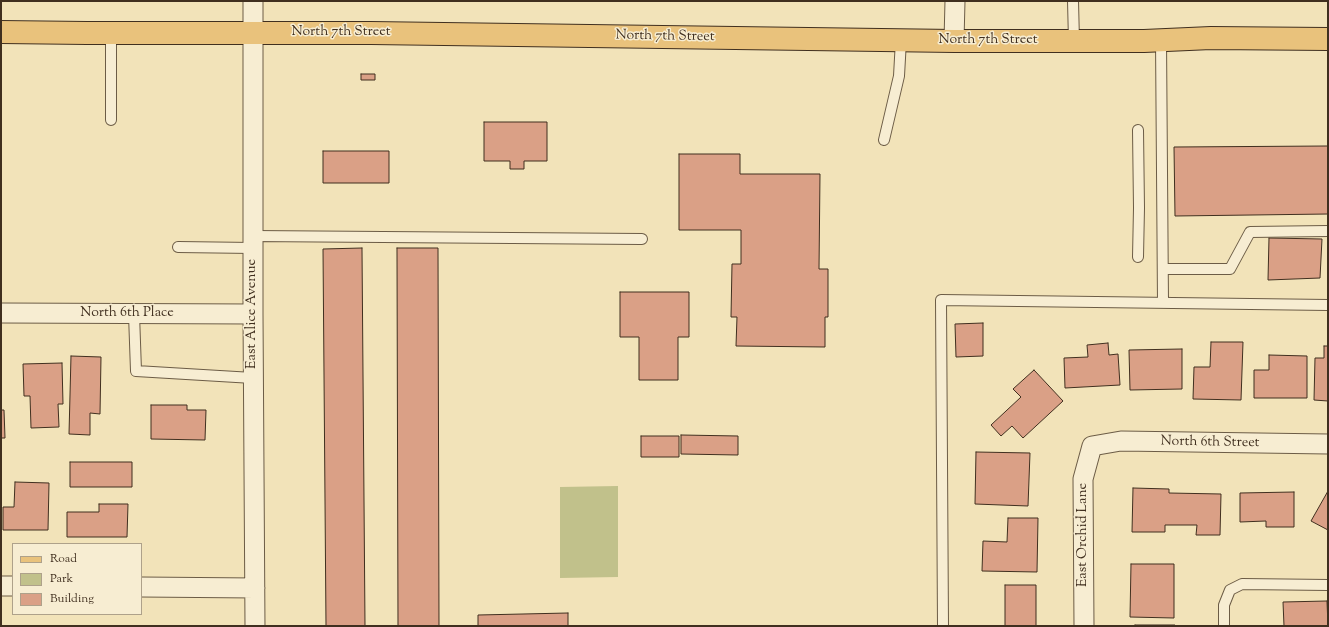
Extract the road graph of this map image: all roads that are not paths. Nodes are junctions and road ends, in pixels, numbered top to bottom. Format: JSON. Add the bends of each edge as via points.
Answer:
{"nodes":[{"id":1,"x":253,"y":1,"type":"edge"},
{"id":2,"x":955,"y":1,"type":"edge"},
{"id":3,"x":1072,"y":1,"type":"edge"},
{"id":4,"x":1,"y":32,"type":"edge"},
{"id":5,"x":111,"y":33,"type":"junction"},
{"id":6,"x":253,"y":33,"type":"junction"},
{"id":7,"x":1328,"y":39,"type":"edge"},
{"id":8,"x":900,"y":40,"type":"junction"},
{"id":9,"x":1160,"y":40,"type":"junction"},
{"id":10,"x":954,"y":41,"type":"junction"},
{"id":11,"x":1074,"y":41,"type":"junction"},
{"id":12,"x":111,"y":120,"type":"dead end"},
{"id":13,"x":1138,"y":130,"type":"dead end"},
{"id":14,"x":884,"y":140,"type":"dead end"},
{"id":15,"x":1328,"y":232,"type":"edge"},
{"id":16,"x":642,"y":238,"type":"dead end"},
{"id":17,"x":253,"y":242,"type":"junction"},
{"id":18,"x":178,"y":248,"type":"dead end"},
{"id":19,"x":1138,"y":257,"type":"dead end"},
{"id":20,"x":1163,"y":269,"type":"junction"},
{"id":21,"x":1163,"y":303,"type":"junction"},
{"id":22,"x":1328,"y":305,"type":"edge"},
{"id":23,"x":1,"y":313,"type":"edge"},
{"id":24,"x":134,"y":314,"type":"junction"},
{"id":25,"x":253,"y":314,"type":"junction"},
{"id":26,"x":253,"y":378,"type":"junction"},
{"id":27,"x":1328,"y":444,"type":"edge"},
{"id":28,"x":1092,"y":446,"type":"joint"},
{"id":29,"x":1328,"y":585,"type":"edge"},
{"id":30,"x":1,"y":586,"type":"edge"},
{"id":31,"x":12,"y":586,"type":"edge"},
{"id":32,"x":142,"y":587,"type":"edge"},
{"id":33,"x":255,"y":588,"type":"junction"},
{"id":34,"x":255,"y":626,"type":"edge"},
{"id":35,"x":943,"y":626,"type":"edge"},
{"id":36,"x":1084,"y":626,"type":"edge"},
{"id":37,"x":1224,"y":626,"type":"edge"}],
"edges":[{"from":1,"to":6,"type":"street","name":"East Alice Avenue"},
{"from":2,"to":10,"type":"street"},
{"from":3,"to":11,"type":"lane"},
{"from":4,"to":5,"type":"main road","name":"North 7th Street"},
{"from":5,"to":6,"type":"main road","name":"North 7th Street"},
{"from":5,"to":12,"type":"lane"},
{"from":6,"to":8,"type":"main road","name":"North 7th Street"},
{"from":6,"to":17,"type":"street","name":"East Alice Avenue"},
{"from":7,"to":9,"type":"main road","name":"North 7th Street"},
{"from":8,"to":10,"type":"main road","name":"North 7th Street"},
{"from":8,"to":14,"type":"lane","via":[[899,76]]},
{"from":9,"to":11,"type":"main road","name":"North 7th Street"},
{"from":9,"to":20,"type":"lane"},
{"from":10,"to":11,"type":"main road","name":"North 7th Street"},
{"from":13,"to":19,"type":"lane"},
{"from":15,"to":20,"type":"lane","via":[[1250,232],[1230,269]]},
{"from":16,"to":17,"type":"lane"},
{"from":17,"to":18,"type":"lane"},
{"from":17,"to":25,"type":"street","name":"East Alice Avenue"},
{"from":20,"to":21,"type":"lane"},
{"from":21,"to":22,"type":"lane"},
{"from":21,"to":35,"type":"lane","via":[[941,300]]},
{"from":23,"to":24,"type":"street","name":"North 6th Place"},
{"from":24,"to":25,"type":"street","name":"North 6th Place"},
{"from":24,"to":26,"type":"lane","via":[[136,371]]},
{"from":25,"to":26,"type":"street","name":"East Alice Avenue"},
{"from":26,"to":33,"type":"street","name":"East Alice Avenue"},
{"from":27,"to":28,"type":"street","name":"North 6th Street","via":[[1121,441]]},
{"from":28,"to":36,"type":"street","name":"East Orchid Lane","via":[[1083,479]]},
{"from":29,"to":37,"type":"lane","via":[[1242,584],[1230,590],[1224,605]]},
{"from":30,"to":31,"type":"street"},
{"from":32,"to":33,"type":"street"},
{"from":33,"to":34,"type":"street","name":"East Alice Avenue"}]}
